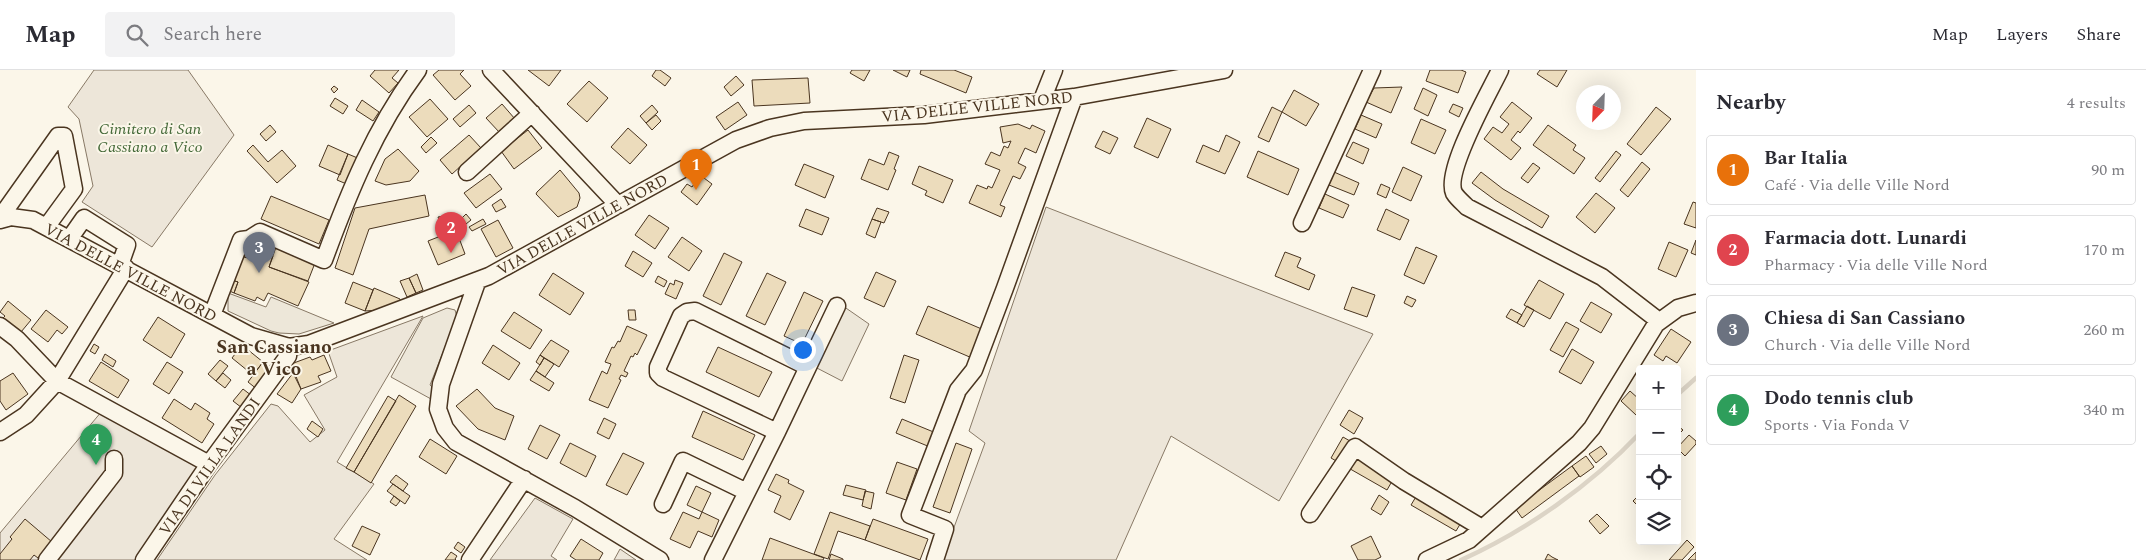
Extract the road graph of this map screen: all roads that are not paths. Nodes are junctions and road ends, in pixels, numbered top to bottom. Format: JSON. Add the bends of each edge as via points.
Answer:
{"nodes":[{"id":1,"x":418,"y":70,"type":"edge"},
{"id":2,"x":1054,"y":70,"type":"edge"},
{"id":3,"x":1224,"y":70,"type":"edge"},
{"id":4,"x":1372,"y":70,"type":"edge"},
{"id":5,"x":1500,"y":70,"type":"edge"},
{"id":6,"x":499,"y":73,"type":"edge"},
{"id":7,"x":1074,"y":97,"type":"junction"},
{"id":8,"x":1042,"y":100,"type":"junction"},
{"id":9,"x":532,"y":113,"type":"junction"},
{"id":10,"x":467,"y":172,"type":"dead end"},
{"id":11,"x":618,"y":205,"type":"junction"},
{"id":12,"x":5,"y":210,"type":"edge"},
{"id":13,"x":1302,"y":223,"type":"dead end"},
{"id":14,"x":47,"y":226,"type":"junction"},
{"id":15,"x":70,"y":238,"type":"junction"},
{"id":16,"x":123,"y":267,"type":"junction"},
{"id":17,"x":477,"y":282,"type":"junction"},
{"id":18,"x":1696,"y":303,"type":"edge"},
{"id":19,"x":837,"y":306,"type":"dead end"},
{"id":20,"x":212,"y":316,"type":"junction"},
{"id":21,"x":1659,"y":322,"type":"junction"},
{"id":22,"x":0,"y":326,"type":"edge"},
{"id":23,"x":289,"y":347,"type":"junction"},
{"id":24,"x":808,"y":367,"type":"junction"},
{"id":25,"x":57,"y":381,"type":"junction"},
{"id":26,"x":0,"y":432,"type":"edge"},
{"id":27,"x":777,"y":432,"type":"junction"},
{"id":28,"x":114,"y":459,"type":"dead end"},
{"id":29,"x":209,"y":464,"type":"junction"},
{"id":30,"x":524,"y":479,"type":"junction"},
{"id":31,"x":747,"y":492,"type":"junction"},
{"id":32,"x":663,"y":504,"type":"dead end"},
{"id":33,"x":1310,"y":514,"type":"dead end"},
{"id":34,"x":1482,"y":528,"type":"junction"},
{"id":35,"x":47,"y":560,"type":"edge"},
{"id":36,"x":144,"y":560,"type":"edge"},
{"id":37,"x":470,"y":560,"type":"edge"},
{"id":38,"x":660,"y":560,"type":"edge"},
{"id":39,"x":713,"y":560,"type":"edge"},
{"id":40,"x":935,"y":560,"type":"edge"},
{"id":41,"x":1427,"y":560,"type":"edge"}],
"edges":[{"from":1,"to":20,"type":"street","via":[[376,134],[348,194],[324,260],[260,232],[241,240]]},
{"from":2,"to":8,"type":"street"},
{"from":3,"to":7,"type":"street","name":"VIA DELLE VILLE NORD"},
{"from":4,"to":13,"type":"street"},
{"from":5,"to":21,"type":"street","via":[[1462,148],[1452,182],[1454,193],[1467,207],[1602,277]]},
{"from":6,"to":9,"type":"street"},
{"from":7,"to":8,"type":"street","name":"VIA DELLE VILLE NORD"},
{"from":7,"to":40,"type":"street","via":[[974,370],[958,390],[910,515],[945,529]]},
{"from":8,"to":11,"type":"street","name":"VIA DELLE VILLE NORD","via":[[924,115],[804,121],[770,128],[736,140]]},
{"from":9,"to":10,"type":"street"},
{"from":9,"to":11,"type":"street"},
{"from":11,"to":17,"type":"street","name":"VIA DELLE VILLE NORD"},
{"from":12,"to":14,"type":"street","name":"VIA DELLE VILLE NORD"},
{"from":12,"to":14,"type":"street","via":[[58,136],[64,136],[74,189]]},
{"from":14,"to":15,"type":"street","name":"VIA DELLE VILLE NORD"},
{"from":15,"to":16,"type":"street","name":"VIA DELLE VILLE NORD"},
{"from":15,"to":16,"type":"street","via":[[84,218],[127,245]]},
{"from":16,"to":20,"type":"street","name":"VIA DELLE VILLE NORD"},
{"from":16,"to":25,"type":"street"},
{"from":17,"to":23,"type":"street","name":"VIA DELLE VILLE NORD","via":[[310,344]]},
{"from":17,"to":30,"type":"street","via":[[441,384],[438,409],[456,442]]},
{"from":18,"to":21,"type":"street","via":[[1678,308]]},
{"from":19,"to":24,"type":"street"},
{"from":20,"to":23,"type":"street","name":"VIA DELLE VILLE NORD","via":[[251,336]]},
{"from":21,"to":34,"type":"street","via":[[1592,428]]},
{"from":22,"to":25,"type":"street"},
{"from":23,"to":29,"type":"street","name":"VIA DI VILLA LANDI","via":[[288,356]]},
{"from":24,"to":27,"type":"street"},
{"from":24,"to":27,"type":"street","via":[[695,311],[681,316],[658,372],[663,378]]},
{"from":25,"to":26,"type":"street","via":[[26,415]]},
{"from":25,"to":29,"type":"street"},
{"from":27,"to":31,"type":"street"},
{"from":28,"to":35,"type":"street","via":[[114,472]]},
{"from":29,"to":36,"type":"street","name":"VIA DI VILLA LANDI"},
{"from":30,"to":37,"type":"street"},
{"from":30,"to":38,"type":"street"},
{"from":31,"to":32,"type":"street","via":[[683,461]]},
{"from":31,"to":39,"type":"street"},
{"from":33,"to":34,"type":"street","via":[[1355,447]]},
{"from":34,"to":41,"type":"street","via":[[1469,540]]}]}
